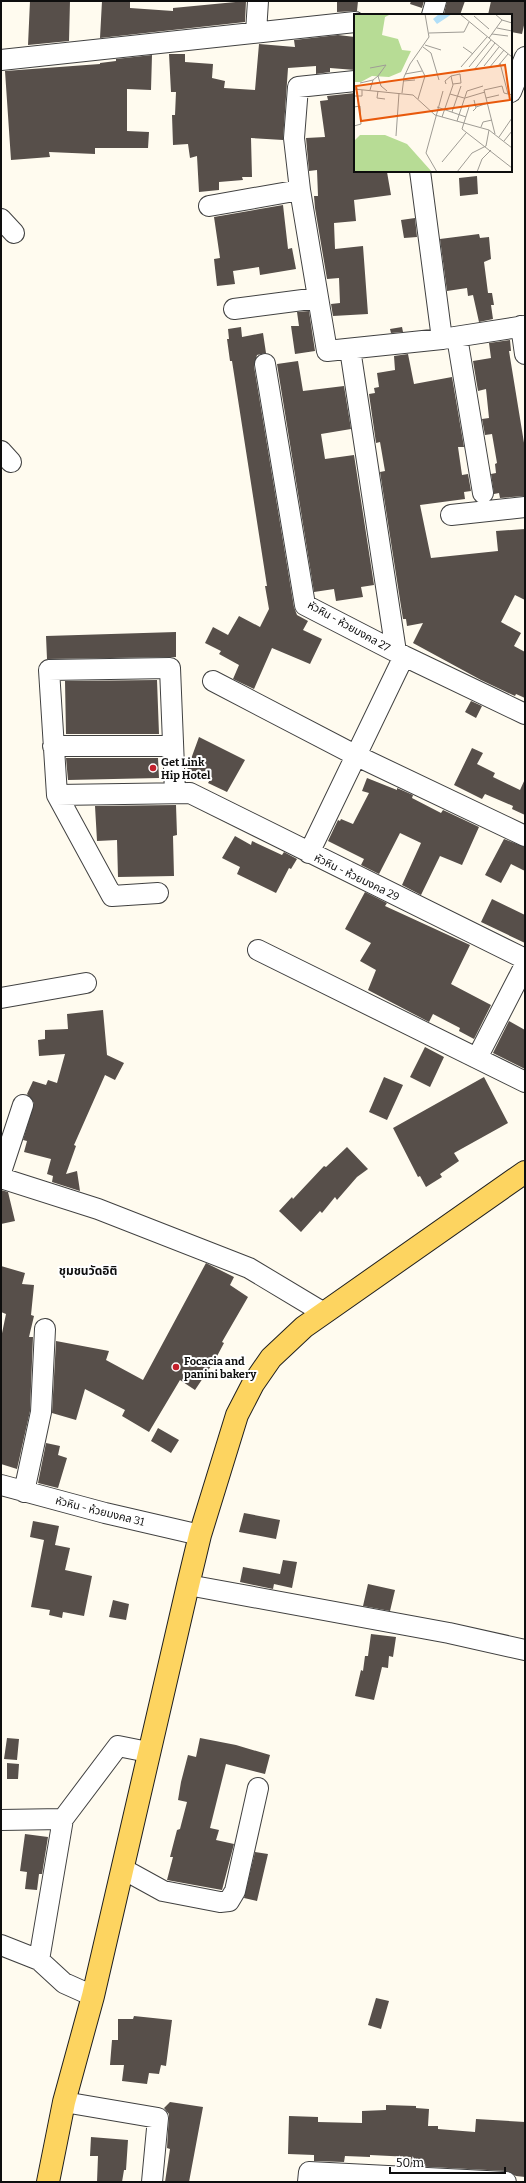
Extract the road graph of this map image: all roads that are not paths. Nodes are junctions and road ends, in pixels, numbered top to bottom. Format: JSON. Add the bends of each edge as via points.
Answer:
{"nodes":[{"id":1,"x":258,"y":1,"type":"edge"},
{"id":2,"x":436,"y":1,"type":"edge"},
{"id":3,"x":431,"y":14,"type":"edge"},
{"id":4,"x":354,"y":22,"type":"edge"},
{"id":5,"x":256,"y":32,"type":"junction"},
{"id":6,"x":525,"y":57,"type":"edge"},
{"id":7,"x":1,"y":60,"type":"edge"},
{"id":8,"x":354,"y":80,"type":"edge"},
{"id":9,"x":512,"y":90,"type":"edge"},
{"id":10,"x":420,"y":172,"type":"edge"},
{"id":11,"x":300,"y":190,"type":"junction"},
{"id":12,"x":209,"y":206,"type":"dead end"},
{"id":13,"x":1,"y":219,"type":"edge"},
{"id":14,"x":14,"y":234,"type":"dead end"},
{"id":15,"x":318,"y":298,"type":"junction"},
{"id":16,"x":234,"y":309,"type":"dead end"},
{"id":17,"x":523,"y":326,"type":"edge"},
{"id":18,"x":450,"y":338,"type":"junction"},
{"id":19,"x":350,"y":349,"type":"junction"},
{"id":20,"x":525,"y":354,"type":"edge"},
{"id":21,"x":265,"y":364,"type":"dead end"},
{"id":22,"x":483,"y":493,"type":"dead end"},
{"id":23,"x":525,"y":507,"type":"edge"},
{"id":24,"x":451,"y":515,"type":"dead end"},
{"id":25,"x":400,"y":654,"type":"junction"},
{"id":26,"x":213,"y":681,"type":"dead end"},
{"id":27,"x":525,"y":714,"type":"edge"},
{"id":28,"x":53,"y":746,"type":"junction"},
{"id":29,"x":173,"y":746,"type":"junction"},
{"id":30,"x":357,"y":756,"type":"junction"},
{"id":31,"x":182,"y":792,"type":"junction"},
{"id":32,"x":57,"y":795,"type":"junction"},
{"id":33,"x":525,"y":836,"type":"edge"},
{"id":34,"x":309,"y":853,"type":"junction"},
{"id":35,"x":158,"y":893,"type":"dead end"},
{"id":36,"x":258,"y":950,"type":"dead end"},
{"id":37,"x":525,"y":959,"type":"edge"},
{"id":38,"x":525,"y":965,"type":"edge"},
{"id":39,"x":86,"y":983,"type":"dead end"},
{"id":40,"x":1,"y":998,"type":"edge"},
{"id":41,"x":477,"y":1058,"type":"junction"},
{"id":42,"x":525,"y":1082,"type":"edge"},
{"id":43,"x":23,"y":1105,"type":"dead end"},
{"id":44,"x":1,"y":1172,"type":"edge"},
{"id":45,"x":525,"y":1172,"type":"edge"},
{"id":46,"x":1,"y":1178,"type":"edge"},
{"id":47,"x":324,"y":1313,"type":"junction"},
{"id":48,"x":45,"y":1329,"type":"dead end"},
{"id":49,"x":1,"y":1485,"type":"edge"},
{"id":50,"x":24,"y":1492,"type":"junction"},
{"id":51,"x":200,"y":1535,"type":"junction"},
{"id":52,"x":188,"y":1585,"type":"junction"},
{"id":53,"x":525,"y":1650,"type":"edge"},
{"id":54,"x":148,"y":1752,"type":"junction"},
{"id":55,"x":258,"y":1788,"type":"dead end"},
{"id":56,"x":62,"y":1819,"type":"junction"},
{"id":57,"x":1,"y":1820,"type":"edge"},
{"id":58,"x":123,"y":1869,"type":"junction"},
{"id":59,"x":1,"y":1945,"type":"edge"},
{"id":60,"x":39,"y":1960,"type":"junction"},
{"id":61,"x":93,"y":1996,"type":"junction"},
{"id":62,"x":64,"y":2102,"type":"junction"},
{"id":63,"x":460,"y":2181,"type":"edge"},
{"id":64,"x":48,"y":2182,"type":"edge"},
{"id":65,"x":152,"y":2182,"type":"edge"},
{"id":66,"x":308,"y":2182,"type":"edge"},
{"id":67,"x":506,"y":2182,"type":"edge"}],
"edges":[{"from":1,"to":5,"type":"street"},
{"from":2,"to":3,"type":"street"},
{"from":4,"to":5,"type":"street"},
{"from":5,"to":7,"type":"street"},
{"from":6,"to":9,"type":"street"},
{"from":8,"to":11,"type":"street","via":[[298,87],[294,138]]},
{"from":10,"to":18,"type":"street"},
{"from":11,"to":12,"type":"street"},
{"from":11,"to":15,"type":"street"},
{"from":13,"to":14,"type":"street"},
{"from":15,"to":16,"type":"street"},
{"from":15,"to":19,"type":"street","via":[[327,351]]},
{"from":17,"to":18,"type":"street"},
{"from":17,"to":20,"type":"street"},
{"from":18,"to":19,"type":"street"},
{"from":18,"to":22,"type":"street"},
{"from":19,"to":25,"type":"street"},
{"from":21,"to":25,"type":"street","name":"หัวหิน - ห้วยมงคล 27","via":[[304,605]]},
{"from":23,"to":24,"type":"street"},
{"from":25,"to":27,"type":"street","name":"หัวหิน - ห้วยมงคล 27"},
{"from":25,"to":30,"type":"street"},
{"from":26,"to":30,"type":"street"},
{"from":28,"to":29,"type":"street"},
{"from":28,"to":29,"type":"street","via":[[49,670],[163,668],[170,668]]},
{"from":28,"to":32,"type":"street"},
{"from":29,"to":31,"type":"street"},
{"from":30,"to":33,"type":"street"},
{"from":30,"to":34,"type":"street"},
{"from":31,"to":32,"type":"street"},
{"from":31,"to":34,"type":"street","name":"หัวหิน - ห้วยมงคล 29"},
{"from":32,"to":35,"type":"street","via":[[112,896]]},
{"from":34,"to":37,"type":"street","name":"หัวหิน - ห้วยมงคล 29"},
{"from":36,"to":41,"type":"street"},
{"from":38,"to":41,"type":"street"},
{"from":39,"to":40,"type":"street"},
{"from":41,"to":42,"type":"street"},
{"from":43,"to":44,"type":"street"},
{"from":45,"to":47,"type":"main road"},
{"from":46,"to":47,"type":"street","via":[[98,1209],[249,1268]]},
{"from":47,"to":51,"type":"main road","via":[[271,1358],[253,1384],[237,1415]]},
{"from":48,"to":50,"type":"street","via":[[41,1412]]},
{"from":49,"to":50,"type":"street","name":"หัวหิน - ห้วยมงคล 31"},
{"from":50,"to":51,"type":"street","name":"หัวหิน - ห้วยมงคล 31"},
{"from":51,"to":52,"type":"main road"},
{"from":52,"to":53,"type":"street","via":[[449,1633]]},
{"from":52,"to":54,"type":"main road"},
{"from":54,"to":56,"type":"street","via":[[118,1746]]},
{"from":54,"to":58,"type":"main road"},
{"from":55,"to":58,"type":"street","via":[[234,1891],[228,1901],[220,1902],[163,1891]]},
{"from":56,"to":57,"type":"street"},
{"from":56,"to":60,"type":"street"},
{"from":58,"to":61,"type":"main road"},
{"from":59,"to":60,"type":"street"},
{"from":60,"to":61,"type":"street","via":[[64,1983]]},
{"from":61,"to":62,"type":"main road"},
{"from":62,"to":64,"type":"main road"},
{"from":62,"to":65,"type":"street","via":[[158,2118]]},
{"from":63,"to":66,"type":"street","via":[[309,2172]]},
{"from":63,"to":67,"type":"street"}]}
